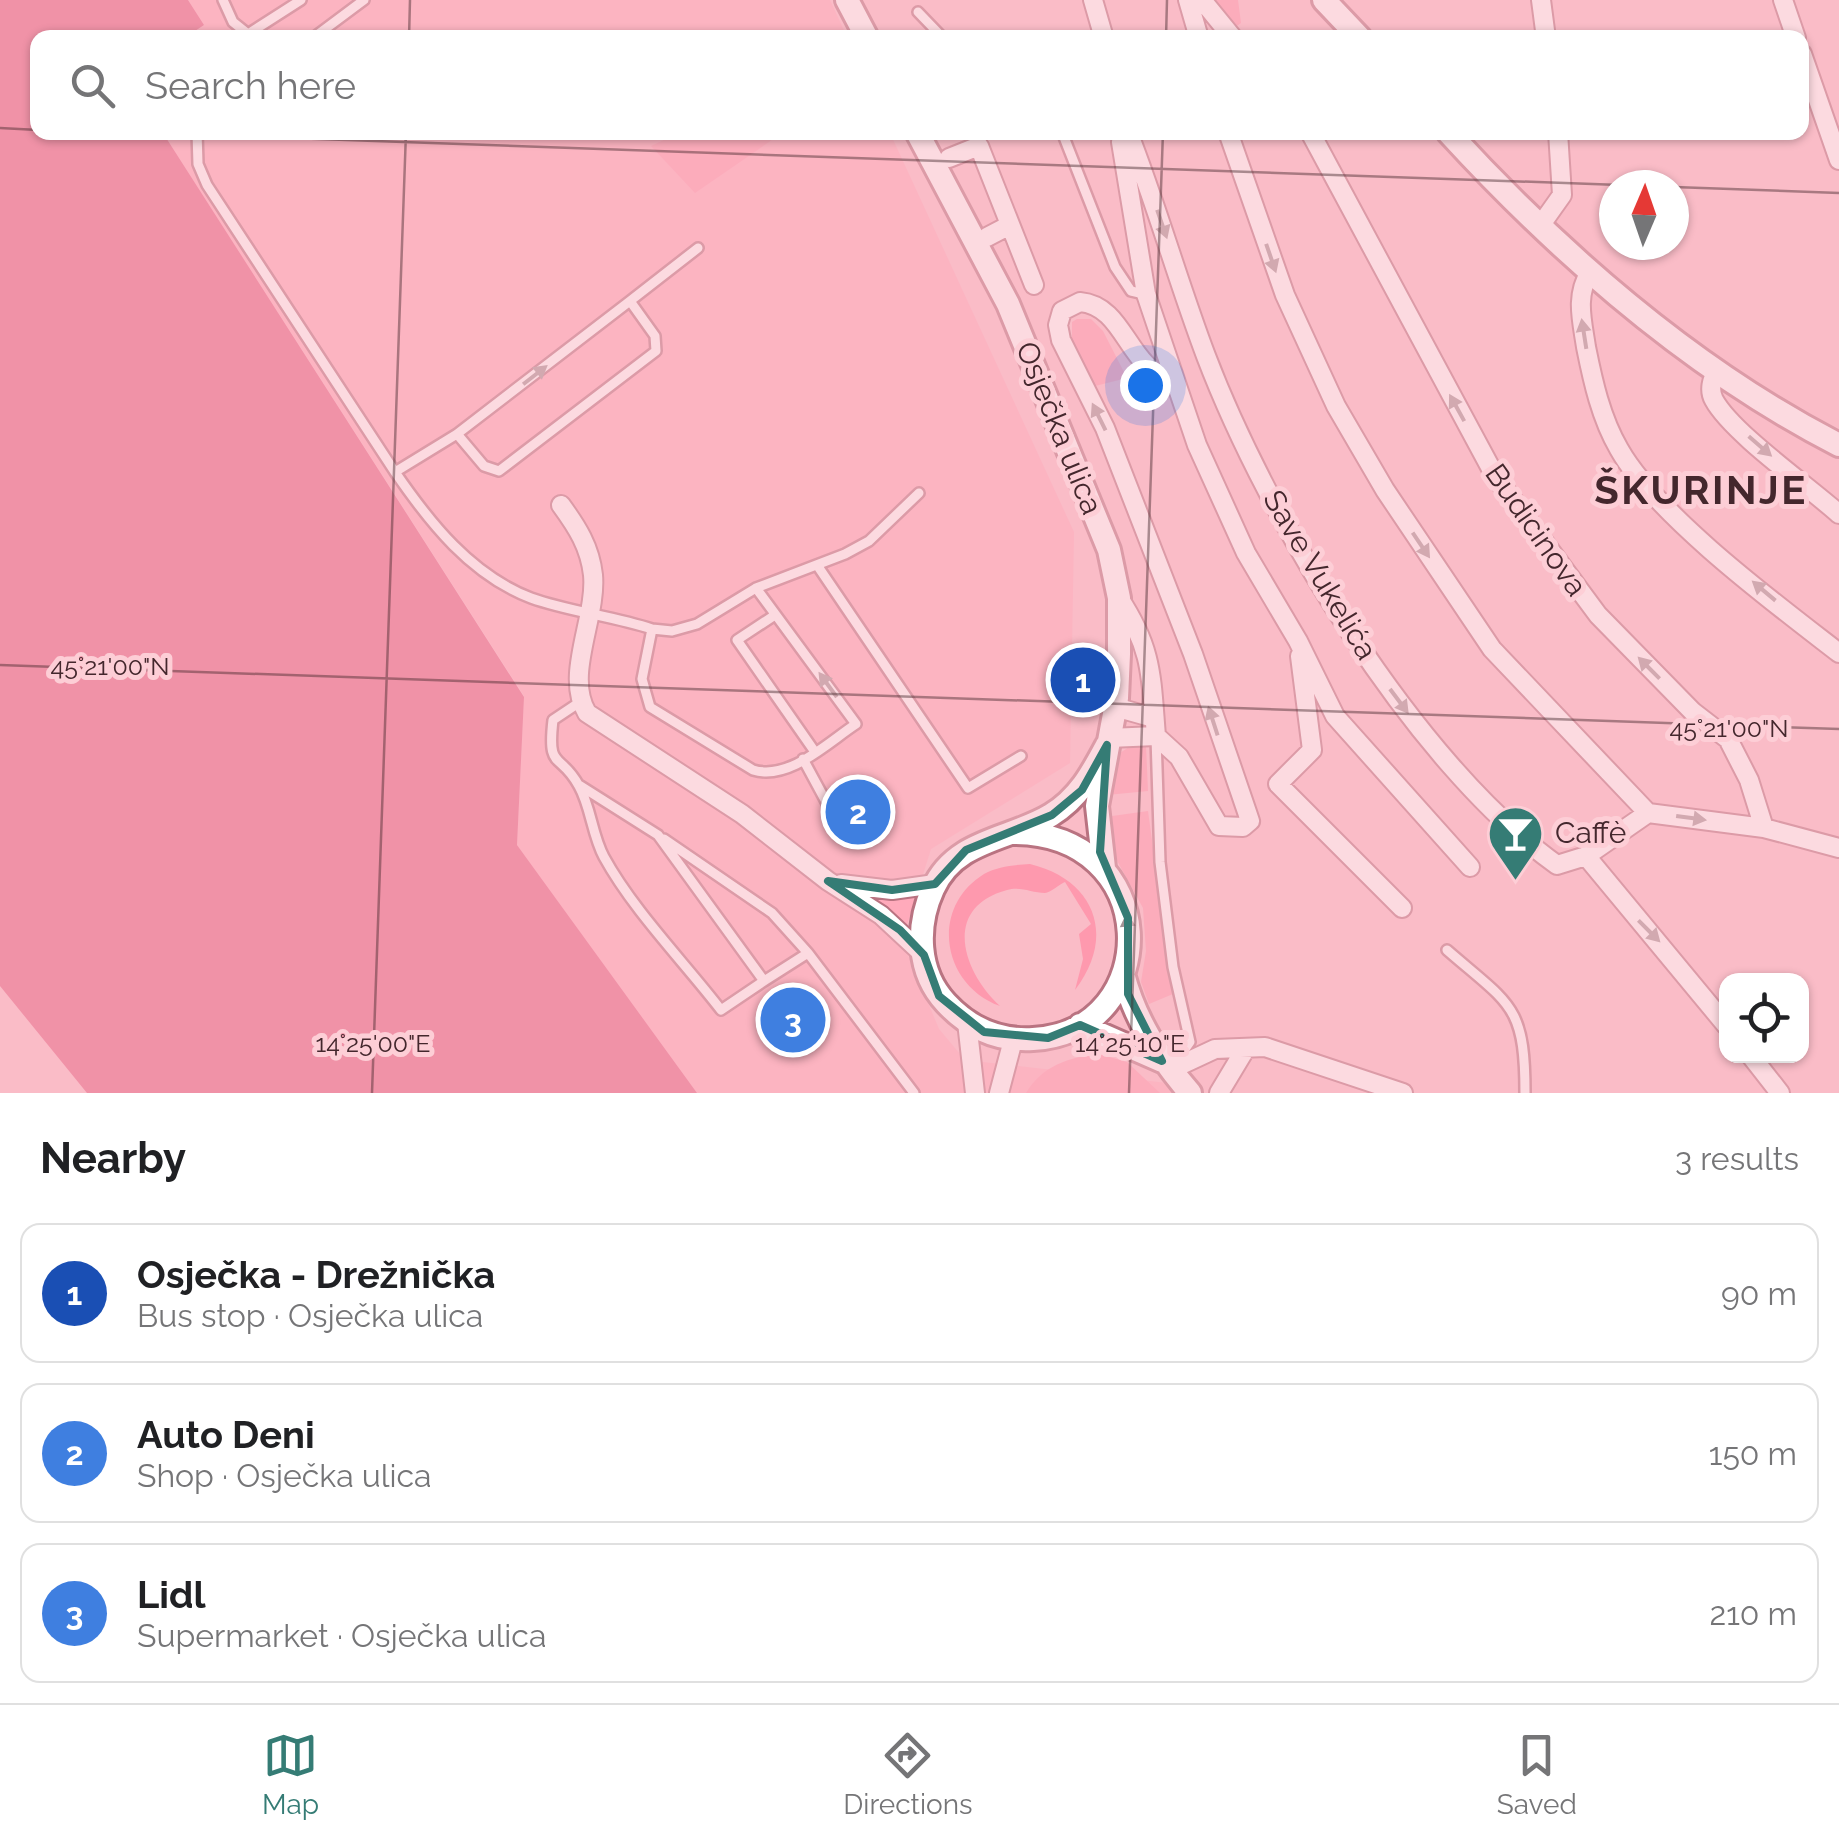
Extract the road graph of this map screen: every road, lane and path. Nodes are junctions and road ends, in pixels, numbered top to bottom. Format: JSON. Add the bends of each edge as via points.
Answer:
{"nodes":[{"id":1,"x":223,"y":0,"type":"edge"},
{"id":2,"x":302,"y":0,"type":"edge"},
{"id":3,"x":364,"y":0,"type":"edge"},
{"id":4,"x":847,"y":0,"type":"edge"},
{"id":5,"x":1093,"y":0,"type":"edge"},
{"id":6,"x":1188,"y":0,"type":"edge"},
{"id":7,"x":1202,"y":0,"type":"edge"},
{"id":8,"x":1324,"y":0,"type":"edge"},
{"id":9,"x":1541,"y":0,"type":"edge"},
{"id":10,"x":1784,"y":0,"type":"edge"},
{"id":11,"x":918,"y":12,"type":"dead end"},
{"id":12,"x":243,"y":30,"type":"edge"},
{"id":13,"x":254,"y":30,"type":"edge"},
{"id":14,"x":324,"y":30,"type":"edge"},
{"id":15,"x":863,"y":30,"type":"edge"},
{"id":16,"x":935,"y":30,"type":"edge"},
{"id":17,"x":1102,"y":30,"type":"edge"},
{"id":18,"x":1196,"y":30,"type":"edge"},
{"id":19,"x":1226,"y":30,"type":"edge"},
{"id":20,"x":1352,"y":30,"type":"edge"},
{"id":21,"x":1545,"y":30,"type":"edge"},
{"id":22,"x":1793,"y":30,"type":"edge"},
{"id":23,"x":1809,"y":74,"type":"edge"},
{"id":24,"x":197,"y":140,"type":"edge"},
{"id":25,"x":920,"y":140,"type":"edge"},
{"id":26,"x":1065,"y":140,"type":"edge"},
{"id":27,"x":1123,"y":140,"type":"edge"},
{"id":28,"x":1129,"y":140,"type":"edge"},
{"id":29,"x":1231,"y":140,"type":"edge"},
{"id":30,"x":1314,"y":140,"type":"edge"},
{"id":31,"x":1456,"y":140,"type":"edge"},
{"id":32,"x":1559,"y":140,"type":"edge"},
{"id":33,"x":949,"y":158,"type":"dead end"},
{"id":34,"x":1839,"y":160,"type":"edge"},
{"id":35,"x":1010,"y":225,"type":"junction"},
{"id":36,"x":1540,"y":226,"type":"junction"},
{"id":37,"x":987,"y":237,"type":"dead end"},
{"id":38,"x":698,"y":248,"type":"dead end"},
{"id":39,"x":1590,"y":272,"type":"junction"},
{"id":40,"x":1034,"y":286,"type":"dead end"},
{"id":41,"x":1146,"y":294,"type":"junction"},
{"id":42,"x":630,"y":302,"type":"junction"},
{"id":43,"x":1718,"y":371,"type":"junction"},
{"id":44,"x":1172,"y":380,"type":"junction"},
{"id":45,"x":457,"y":434,"type":"junction"},
{"id":46,"x":1839,"y":446,"type":"edge"},
{"id":47,"x":395,"y":472,"type":"junction"},
{"id":48,"x":919,"y":493,"type":"dead end"},
{"id":49,"x":561,"y":505,"type":"dead end"},
{"id":50,"x":1839,"y":514,"type":"edge"},
{"id":51,"x":817,"y":565,"type":"junction"},
{"id":52,"x":756,"y":588,"type":"junction"},
{"id":53,"x":1119,"y":598,"type":"junction"},
{"id":54,"x":590,"y":614,"type":"junction"},
{"id":55,"x":776,"y":615,"type":"junction"},
{"id":56,"x":652,"y":629,"type":"junction"},
{"id":57,"x":1298,"y":641,"type":"junction"},
{"id":58,"x":1839,"y":653,"type":"edge"},
{"id":59,"x":580,"y":702,"type":"junction"},
{"id":60,"x":1115,"y":707,"type":"junction"},
{"id":61,"x":1155,"y":727,"type":"junction"},
{"id":62,"x":1108,"y":742,"type":"junction"},
{"id":63,"x":815,"y":752,"type":"junction"},
{"id":64,"x":1021,"y":756,"type":"dead end"},
{"id":65,"x":804,"y":759,"type":"junction"},
{"id":66,"x":578,"y":785,"type":"junction"},
{"id":67,"x":1648,"y":813,"type":"junction"},
{"id":68,"x":838,"y":822,"type":"dead end"},
{"id":69,"x":1764,"y":828,"type":"junction"},
{"id":70,"x":1010,"y":833,"type":"junction"},
{"id":71,"x":658,"y":836,"type":"junction"},
{"id":72,"x":1839,"y":848,"type":"edge"},
{"id":73,"x":1586,"y":856,"type":"junction"},
{"id":74,"x":1470,"y":867,"type":"dead end"},
{"id":75,"x":1104,"y":868,"type":"junction"},
{"id":76,"x":828,"y":881,"type":"junction"},
{"id":77,"x":935,"y":884,"type":"junction"},
{"id":78,"x":1402,"y":908,"type":"dead end"},
{"id":79,"x":1447,"y":950,"type":"dead end"},
{"id":80,"x":808,"y":954,"type":"junction"},
{"id":81,"x":924,"y":955,"type":"junction"},
{"id":82,"x":1123,"y":974,"type":"junction"},
{"id":83,"x":764,"y":981,"type":"junction"},
{"id":84,"x":1719,"y":1016,"type":"edge"},
{"id":85,"x":967,"y":1022,"type":"junction"},
{"id":86,"x":1080,"y":1025,"type":"junction"},
{"id":87,"x":1013,"y":1040,"type":"junction"},
{"id":88,"x":1246,"y":1048,"type":"junction"},
{"id":89,"x":1756,"y":1063,"type":"edge"},
{"id":90,"x":1166,"y":1066,"type":"junction"},
{"id":91,"x":914,"y":1093,"type":"edge"},
{"id":92,"x":975,"y":1093,"type":"edge"},
{"id":93,"x":999,"y":1093,"type":"edge"},
{"id":94,"x":1190,"y":1093,"type":"edge"},
{"id":95,"x":1219,"y":1093,"type":"edge"},
{"id":96,"x":1403,"y":1093,"type":"edge"},
{"id":97,"x":1525,"y":1093,"type":"edge"},
{"id":98,"x":1780,"y":1093,"type":"edge"}],
"edges":[{"from":1,"to":12,"type":"lane"},
{"from":2,"to":13,"type":"lane"},
{"from":3,"to":14,"type":"lane"},
{"from":4,"to":15,"type":"street"},
{"from":5,"to":17,"type":"street"},
{"from":6,"to":18,"type":"street"},
{"from":7,"to":19,"type":"street"},
{"from":8,"to":20,"type":"street"},
{"from":9,"to":21,"type":"street"},
{"from":10,"to":22,"type":"street"},
{"from":11,"to":16,"type":"lane"},
{"from":23,"to":34,"type":"street"},
{"from":24,"to":47,"type":"lane","via":[[207,185]]},
{"from":25,"to":53,"type":"street","name":"Osječka ulica","via":[[1008,304],[1109,550]]},
{"from":26,"to":41,"type":"lane","via":[[1116,267],[1131,291]]},
{"from":27,"to":41,"type":"street"},
{"from":28,"to":73,"type":"street","name":"Save Vukelića","one_way":true,"via":[[1207,358],[1274,506],[1396,699],[1537,851],[1557,865]]},
{"from":29,"to":67,"type":"street","one_way":true,"via":[[1284,295],[1385,490],[1492,649]]},
{"from":69,"to":30,"type":"street","name":"Budicinova","one_way":true,"via":[[1728,740],[1598,615],[1495,476]]},
{"from":31,"to":36,"type":"street"},
{"from":32,"to":36,"type":"street","via":[[1562,195]]},
{"from":33,"to":35,"type":"street","via":[[979,146]]},
{"from":35,"to":37,"type":"street"},
{"from":35,"to":40,"type":"street"},
{"from":36,"to":39,"type":"street"},
{"from":38,"to":42,"type":"lane"},
{"from":39,"to":43,"type":"street"},
{"from":58,"to":39,"type":"street","one_way":true,"via":[[1668,509],[1630,466],[1604,419],[1590,364],[1580,300]]},
{"from":41,"to":44,"type":"street"},
{"from":45,"to":42,"type":"lane","one_way":true},
{"from":42,"to":45,"type":"lane","via":[[658,344],[499,471],[484,466]]},
{"from":43,"to":46,"type":"street"},
{"from":43,"to":50,"type":"street","one_way":true,"via":[[1712,397],[1727,417]]},
{"from":44,"to":57,"type":"street","via":[[1246,552]]},
{"from":61,"to":44,"type":"street","one_way":true,"via":[[1219,826],[1243,827],[1248,812],[1193,654],[1105,428],[1062,340],[1062,311],[1080,302],[1102,308],[1149,370]]},
{"from":45,"to":47,"type":"lane"},
{"from":47,"to":54,"type":"lane","via":[[470,562],[531,598]]},
{"from":48,"to":51,"type":"lane","via":[[868,541]]},
{"from":49,"to":54,"type":"street","via":[[583,536],[592,572]]},
{"from":51,"to":52,"type":"lane"},
{"from":51,"to":64,"type":"lane","via":[[968,788]]},
{"from":52,"to":55,"type":"lane"},
{"from":52,"to":56,"type":"lane","via":[[697,624]]},
{"from":53,"to":60,"type":"street","name":"Osječka ulica"},
{"from":53,"to":61,"type":"street","via":[[1143,634]]},
{"from":54,"to":56,"type":"lane"},
{"from":54,"to":59,"type":"street"},
{"from":55,"to":63,"type":"lane","via":[[737,640]]},
{"from":63,"to":55,"type":"lane","one_way":true,"via":[[856,724]]},
{"from":56,"to":65,"type":"lane","via":[[642,679],[650,707],[764,774]]},
{"from":57,"to":74,"type":"street","via":[[1335,716]]},
{"from":57,"to":78,"type":"street","via":[[1312,750],[1278,784]]},
{"from":59,"to":66,"type":"lane","via":[[553,720],[550,750]]},
{"from":59,"to":76,"type":"street","via":[[596,720],[696,782]]},
{"from":60,"to":61,"type":"street"},
{"from":60,"to":62,"type":"street","name":"Osječka ulica"},
{"from":61,"to":62,"type":"street"},
{"from":61,"to":90,"type":"lane","via":[[1160,862],[1190,1042]]},
{"from":62,"to":70,"type":"street","name":"Osječka ulica","via":[[1082,790],[1052,815]]},
{"from":62,"to":75,"type":"street","name":"Osječka ulica","via":[[1098,806]]},
{"from":63,"to":65,"type":"lane"},
{"from":65,"to":68,"type":"lane"},
{"from":66,"to":71,"type":"lane"},
{"from":66,"to":83,"type":"lane","via":[[607,862],[720,1010]]},
{"from":67,"to":69,"type":"street","one_way":true},
{"from":67,"to":73,"type":"street"},
{"from":69,"to":72,"type":"street"},
{"from":70,"to":75,"type":"street","name":"Osječka ulica","via":[[1061,839]]},
{"from":70,"to":77,"type":"street","name":"Osječka ulica","via":[[966,850]]},
{"from":71,"to":80,"type":"lane","via":[[772,913]]},
{"from":71,"to":83,"type":"lane"},
{"from":73,"to":84,"type":"street","one_way":true},
{"from":82,"to":75,"type":"street","name":"Osječka ulica","one_way":true,"via":[[1128,918]]},
{"from":76,"to":77,"type":"street","via":[[892,890]]},
{"from":76,"to":81,"type":"street","via":[[880,914]]},
{"from":77,"to":81,"type":"street","via":[[924,911]]},
{"from":79,"to":97,"type":"lane","via":[[1516,1014]]},
{"from":80,"to":83,"type":"lane"},
{"from":80,"to":91,"type":"lane"},
{"from":81,"to":85,"type":"street","via":[[939,996]]},
{"from":82,"to":86,"type":"street","name":"Osječka ulica"},
{"from":82,"to":90,"type":"street","name":"Osječka ulica","via":[[1133,1009]]},
{"from":85,"to":87,"type":"street"},
{"from":85,"to":92,"type":"street"},
{"from":86,"to":87,"type":"street","via":[[1048,1038]]},
{"from":86,"to":90,"type":"street","name":"Osječka ulica"},
{"from":87,"to":93,"type":"street"},
{"from":88,"to":90,"type":"street","via":[[1214,1049]]},
{"from":88,"to":95,"type":"street"},
{"from":88,"to":96,"type":"street","via":[[1297,1056]]},
{"from":89,"to":98,"type":"street"},
{"from":90,"to":94,"type":"street","name":"Osječka ulica"}]}
